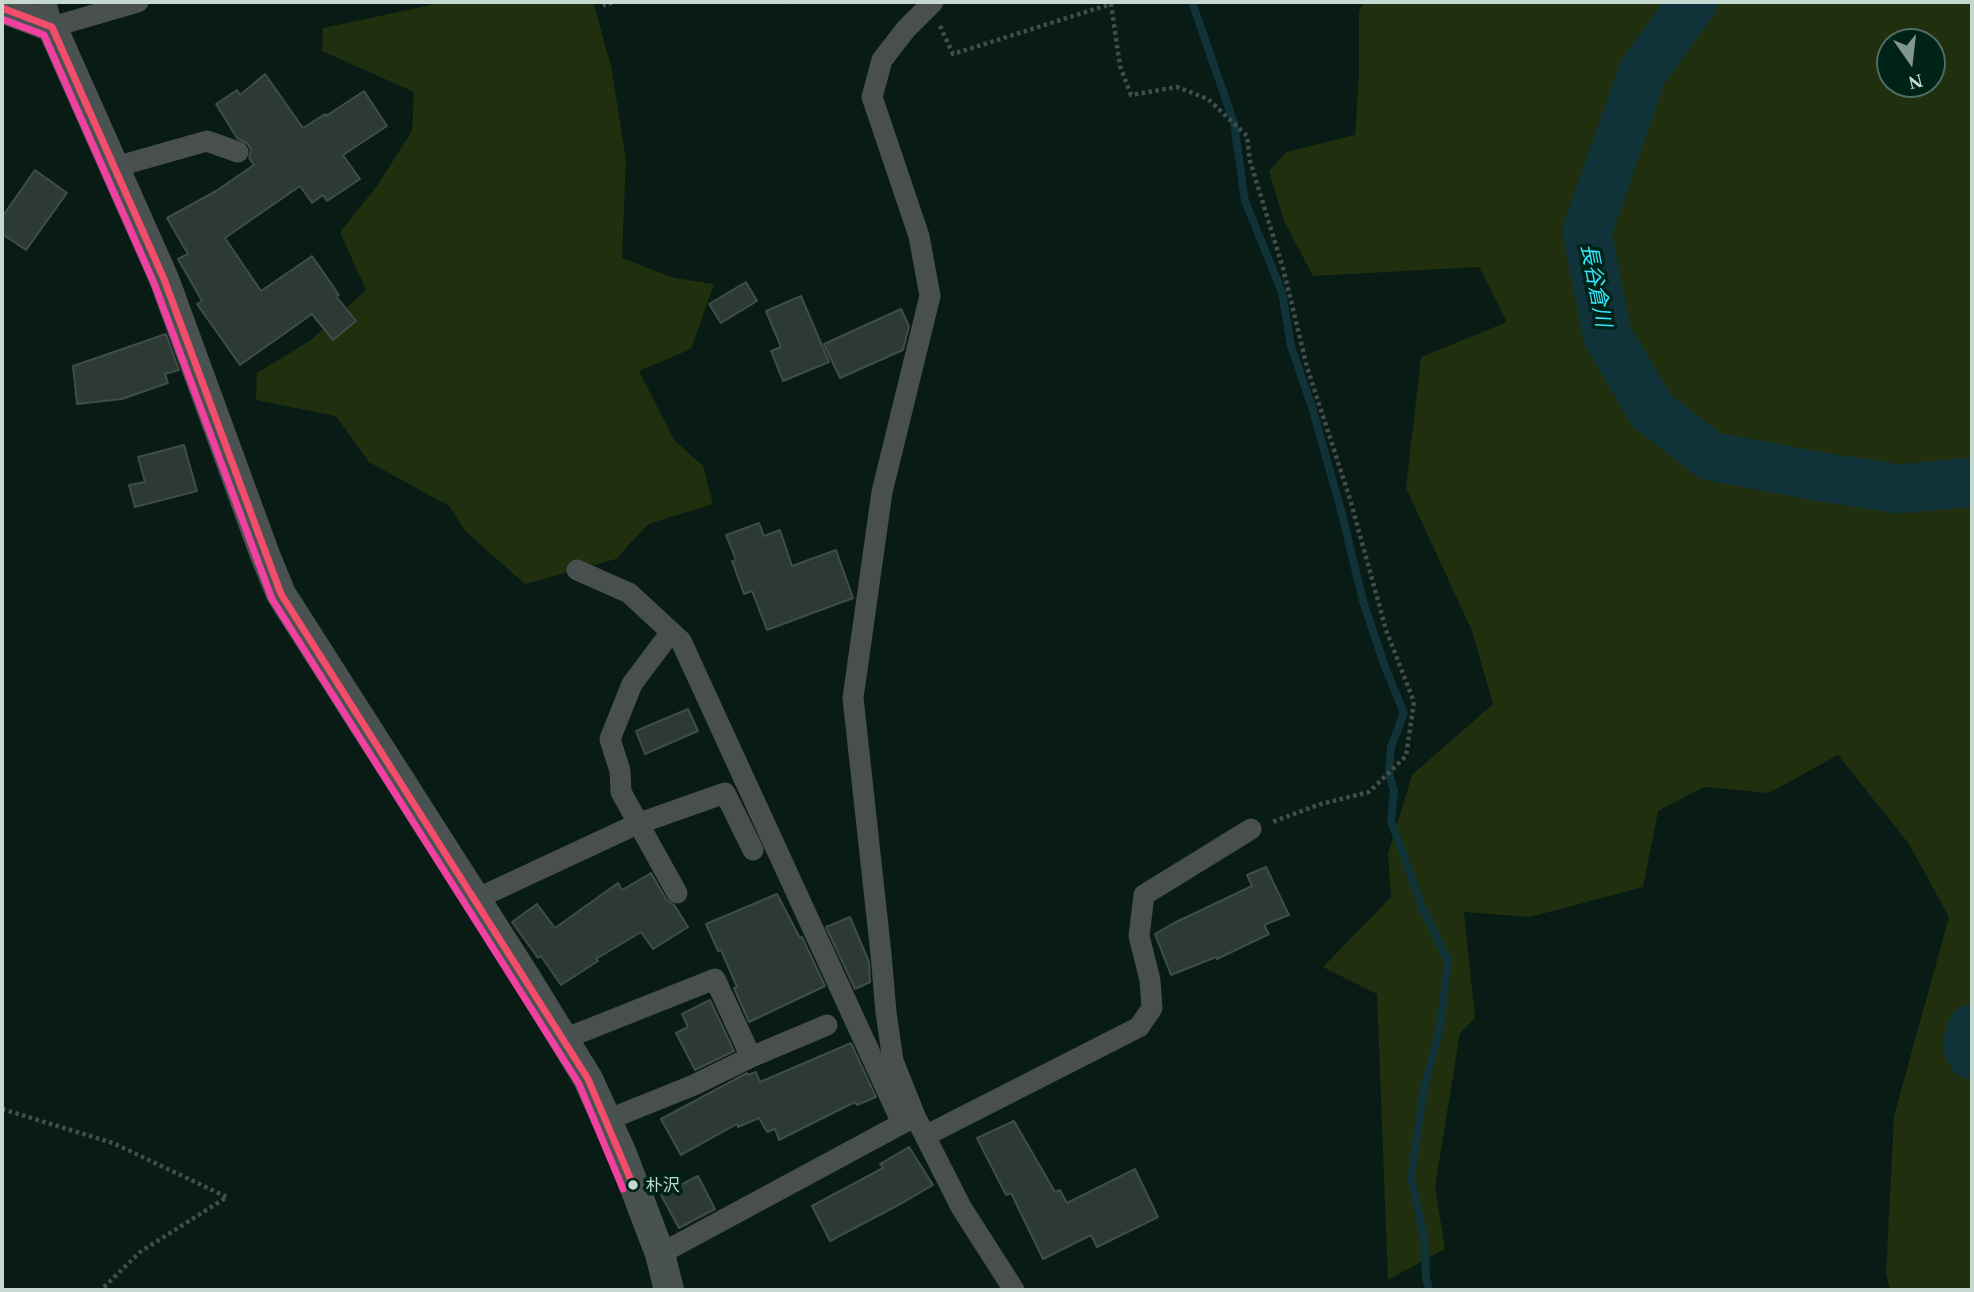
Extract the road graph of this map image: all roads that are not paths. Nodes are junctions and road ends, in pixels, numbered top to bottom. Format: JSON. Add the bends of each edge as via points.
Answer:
{"nodes":[{"id":1,"x":138,"y":2,"type":"edge"},
{"id":2,"x":932,"y":4,"type":"edge"},
{"id":3,"x":2,"y":8,"type":"edge"},
{"id":4,"x":49,"y":14,"type":"edge"},
{"id":5,"x":238,"y":152,"type":"dead end"},
{"id":6,"x":115,"y":167,"type":"junction"},
{"id":7,"x":577,"y":570,"type":"dead end"},
{"id":8,"x":671,"y":632,"type":"junction"},
{"id":9,"x":637,"y":824,"type":"junction"},
{"id":10,"x":1251,"y":830,"type":"road end"},
{"id":11,"x":753,"y":850,"type":"dead end"},
{"id":12,"x":677,"y":893,"type":"dead end"},
{"id":13,"x":476,"y":899,"type":"junction"},
{"id":14,"x":827,"y":1025,"type":"dead end"},
{"id":15,"x":564,"y":1039,"type":"junction"},
{"id":16,"x":751,"y":1057,"type":"junction"},
{"id":17,"x":607,"y":1120,"type":"junction"},
{"id":18,"x":914,"y":1125,"type":"junction"},
{"id":19,"x":660,"y":1254,"type":"junction"},
{"id":20,"x":669,"y":1290,"type":"edge"},
{"id":21,"x":1014,"y":1290,"type":"edge"}],
"edges":[{"from":1,"to":4,"type":"street"},
{"from":2,"to":18,"type":"street","via":[[882,60],[872,97],[919,236],[930,296],[882,492],[853,698],[892,1061]]},
{"from":3,"to":4,"type":"street"},
{"from":4,"to":6,"type":"street"},
{"from":5,"to":6,"type":"street","via":[[207,141]]},
{"from":6,"to":13,"type":"street","via":[[164,279],[281,593]]},
{"from":7,"to":8,"type":"street","via":[[629,593]]},
{"from":8,"to":9,"type":"street","via":[[632,684],[610,739],[621,792]]},
{"from":8,"to":18,"type":"street","via":[[681,641]]},
{"from":9,"to":11,"type":"street","via":[[725,793]]},
{"from":9,"to":12,"type":"street"},
{"from":9,"to":13,"type":"street"},
{"from":10,"to":18,"type":"street","via":[[1144,895],[1139,936],[1152,1008],[1139,1027]]},
{"from":13,"to":15,"type":"street"},
{"from":14,"to":16,"type":"street"},
{"from":15,"to":16,"type":"street","via":[[715,979]]},
{"from":15,"to":17,"type":"street"},
{"from":16,"to":17,"type":"street"},
{"from":17,"to":19,"type":"street"},
{"from":18,"to":19,"type":"street"},
{"from":18,"to":21,"type":"street"},
{"from":19,"to":20,"type":"street"}]}
